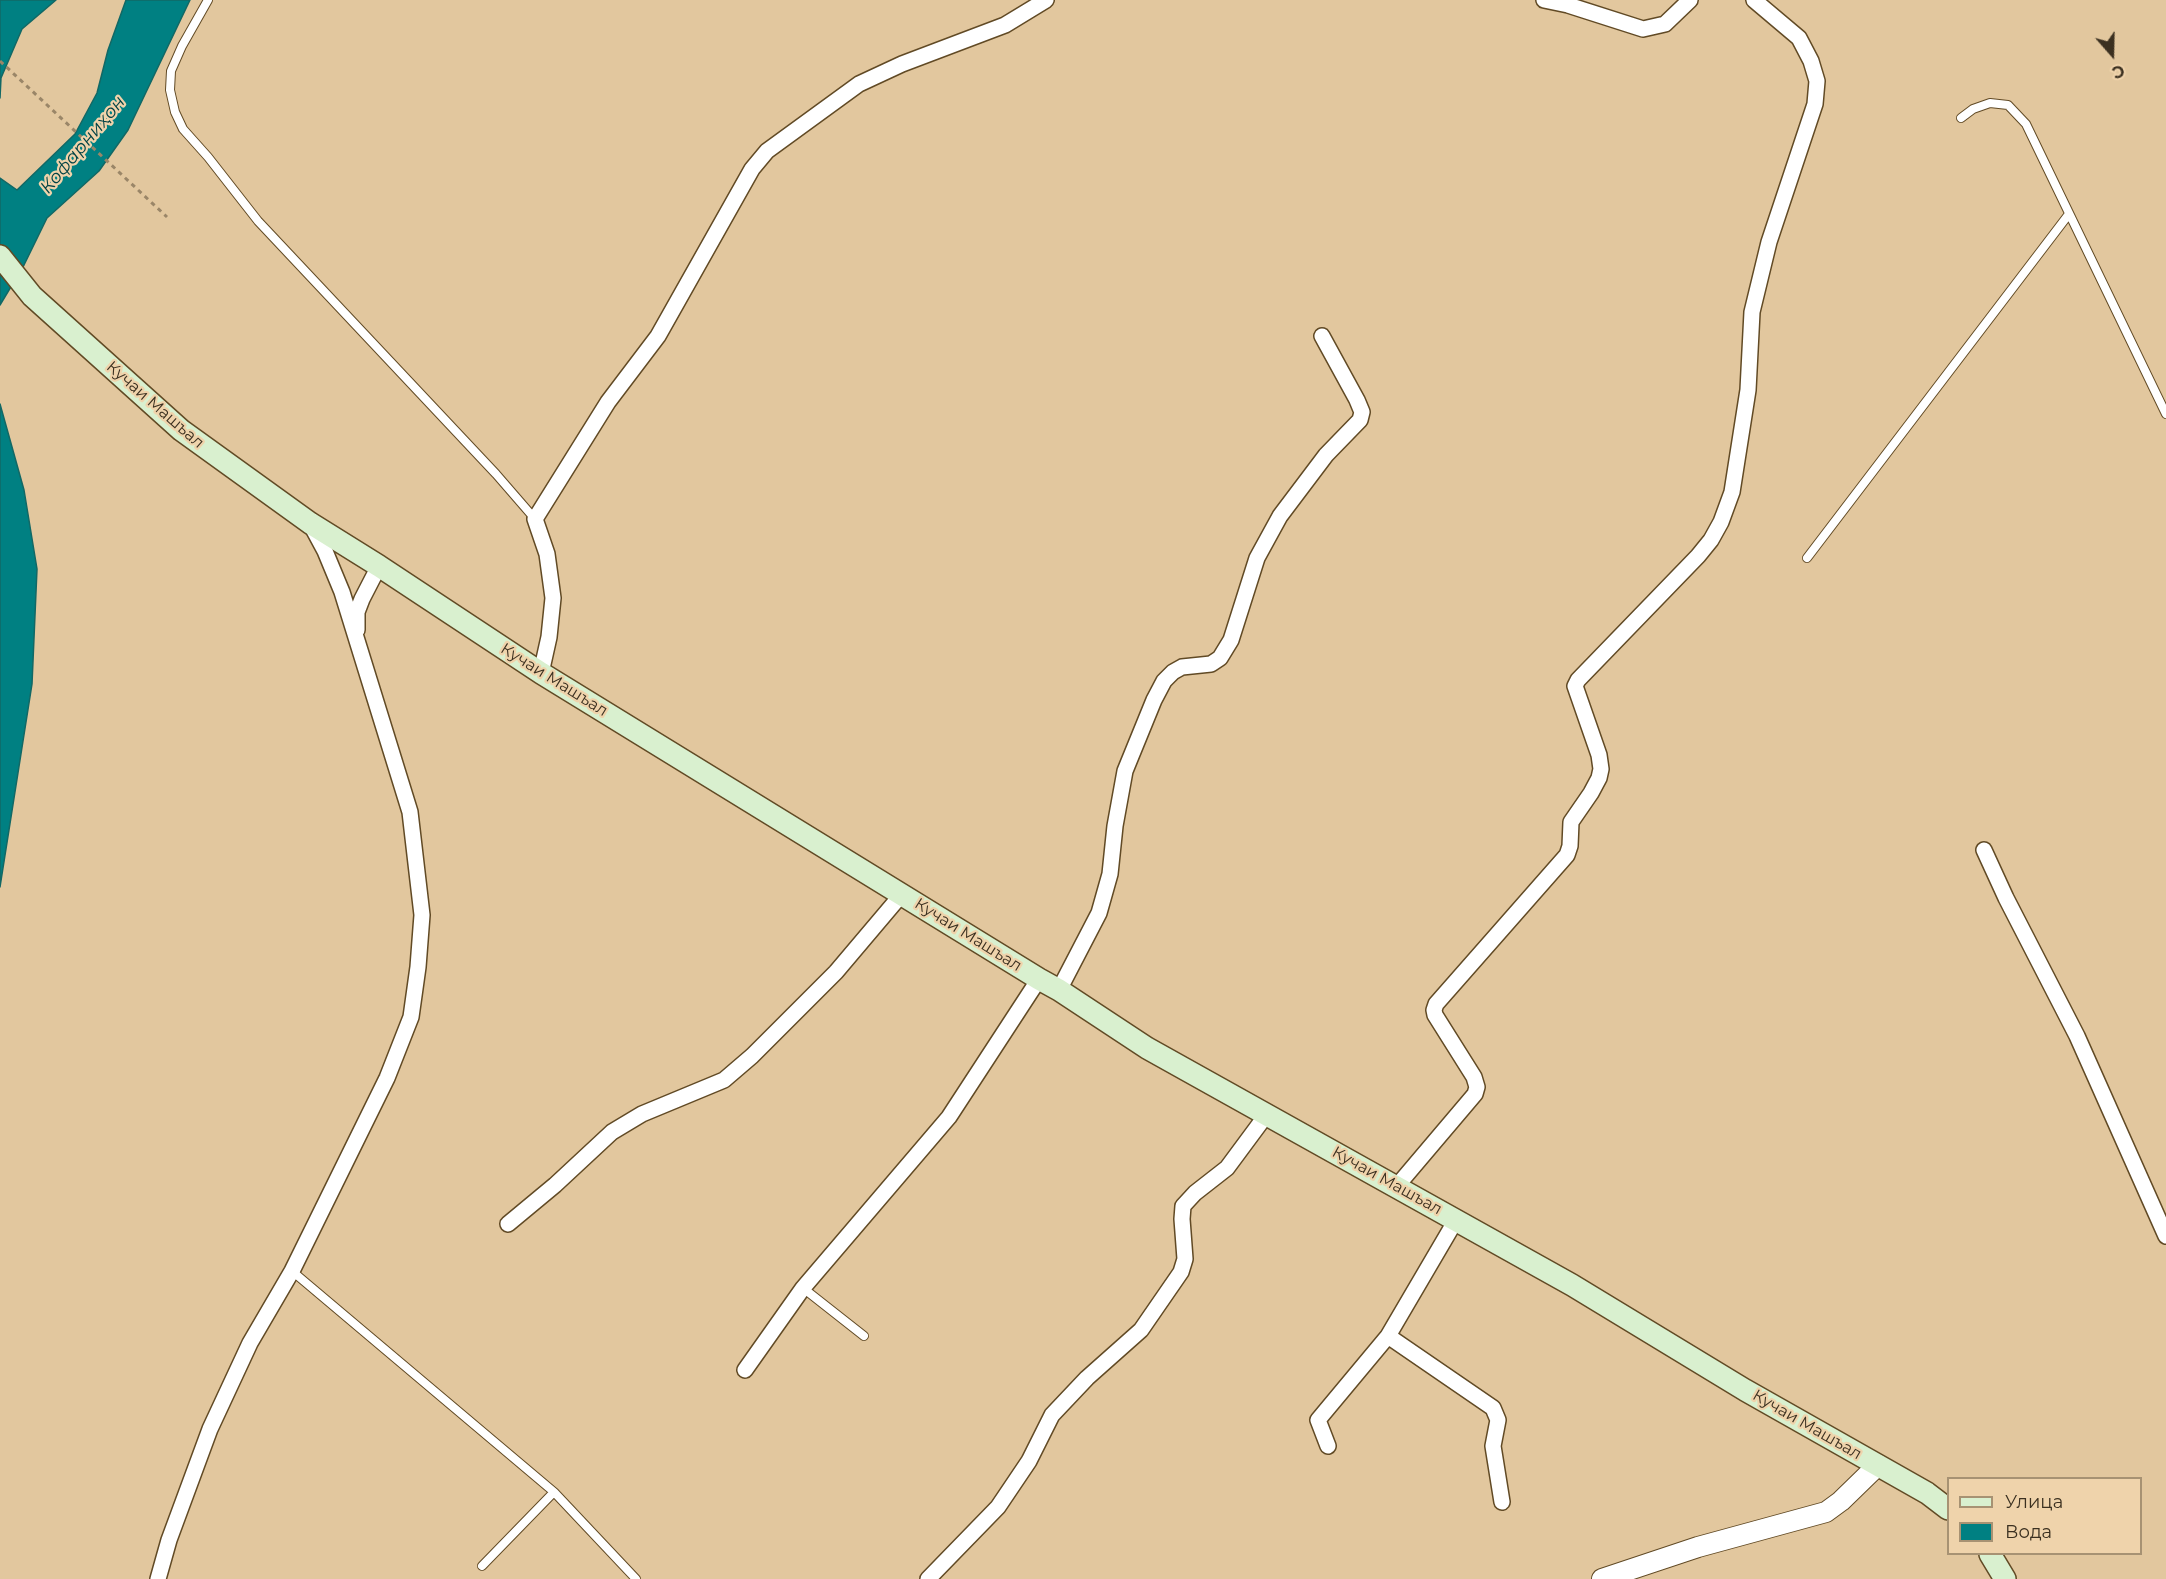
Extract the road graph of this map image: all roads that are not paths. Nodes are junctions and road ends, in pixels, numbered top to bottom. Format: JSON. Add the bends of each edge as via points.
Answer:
{"nodes":[{"id":1,"x":208,"y":0,"type":"edge"},
{"id":2,"x":1046,"y":0,"type":"edge"},
{"id":3,"x":1544,"y":0,"type":"edge"},
{"id":4,"x":1690,"y":0,"type":"edge"},
{"id":5,"x":1754,"y":0,"type":"edge"},
{"id":6,"x":1961,"y":118,"type":"dead end"},
{"id":7,"x":2069,"y":214,"type":"junction"},
{"id":8,"x":0,"y":256,"type":"edge"},
{"id":9,"x":1322,"y":336,"type":"dead end"},
{"id":10,"x":2166,"y":414,"type":"edge"},
{"id":11,"x":535,"y":519,"type":"junction"},
{"id":12,"x":310,"y":523,"type":"junction"},
{"id":13,"x":1807,"y":558,"type":"dead end"},
{"id":14,"x":380,"y":566,"type":"junction"},
{"id":15,"x":359,"y":648,"type":"junction"},
{"id":16,"x":541,"y":673,"type":"junction"},
{"id":17,"x":1984,"y":850,"type":"dead end"},
{"id":18,"x":902,"y":894,"type":"junction"},
{"id":19,"x":1039,"y":979,"type":"junction"},
{"id":20,"x":1059,"y":990,"type":"junction"},
{"id":21,"x":1267,"y":1114,"type":"junction"},
{"id":22,"x":1397,"y":1186,"type":"junction"},
{"id":23,"x":1456,"y":1220,"type":"junction"},
{"id":24,"x":508,"y":1224,"type":"dead end"},
{"id":25,"x":2166,"y":1236,"type":"edge"},
{"id":26,"x":292,"y":1271,"type":"junction"},
{"id":27,"x":803,"y":1288,"type":"junction"},
{"id":28,"x":864,"y":1336,"type":"dead end"},
{"id":29,"x":1388,"y":1336,"type":"junction"},
{"id":30,"x":746,"y":1370,"type":"dead end"},
{"id":31,"x":1328,"y":1446,"type":"dead end"},
{"id":32,"x":1878,"y":1465,"type":"junction"},
{"id":33,"x":554,"y":1492,"type":"junction"},
{"id":34,"x":1502,"y":1502,"type":"dead end"},
{"id":35,"x":1947,"y":1508,"type":"edge"},
{"id":36,"x":1991,"y":1555,"type":"edge"},
{"id":37,"x":482,"y":1566,"type":"dead end"},
{"id":38,"x":159,"y":1579,"type":"edge"},
{"id":39,"x":636,"y":1579,"type":"edge"},
{"id":40,"x":928,"y":1579,"type":"edge"},
{"id":41,"x":1602,"y":1579,"type":"edge"},
{"id":42,"x":2005,"y":1579,"type":"edge"}],
"edges":[{"from":1,"to":11,"type":"lane","via":[[171,71],[170,90],[183,129],[258,221]]},
{"from":2,"to":11,"type":"street","via":[[1005,25],[859,84],[767,151],[752,169],[658,336],[608,402]]},
{"from":3,"to":4,"type":"street","via":[[1643,29],[1665,24]]},
{"from":5,"to":22,"type":"street","via":[[1799,38],[1817,81],[1815,104],[1769,242],[1752,312],[1748,390],[1732,492],[1721,522],[1705,548],[1575,686],[1599,755],[1599,778],[1571,822],[1567,855],[1436,1004],[1435,1015],[1477,1087]]},
{"from":6,"to":7,"type":"lane","via":[[1990,103],[2008,105],[2026,124]]},
{"from":7,"to":10,"type":"lane"},
{"from":7,"to":13,"type":"lane"},
{"from":8,"to":12,"type":"main road","name":"Кучаи Машъал","via":[[32,296],[181,430]]},
{"from":9,"to":20,"type":"street","via":[[1357,400],[1362,412],[1360,420],[1326,455],[1280,516],[1257,558],[1231,640],[1220,658],[1211,664],[1182,667],[1159,690],[1125,771],[1110,873],[1099,913]]},
{"from":11,"to":16,"type":"street","via":[[547,554],[553,598]]},
{"from":12,"to":14,"type":"main road","name":"Кучаи Машъал"},
{"from":12,"to":15,"type":"street","via":[[342,592]]},
{"from":14,"to":15,"type":"street","via":[[357,612]]},
{"from":14,"to":16,"type":"main road","name":"Кучаи Машъал"},
{"from":15,"to":26,"type":"street","via":[[410,812],[422,915],[418,967],[411,1017],[387,1078]]},
{"from":16,"to":18,"type":"main road","name":"Кучаи Машъал"},
{"from":17,"to":25,"type":"street","via":[[2078,1036]]},
{"from":18,"to":19,"type":"main road","name":"Кучаи Машъал"},
{"from":18,"to":24,"type":"street","via":[[836,972],[724,1080],[642,1114],[612,1132]]},
{"from":19,"to":20,"type":"main road","name":"Кучаи Машъал"},
{"from":19,"to":27,"type":"street","via":[[950,1117]]},
{"from":20,"to":21,"type":"main road","name":"Кучаи Машъал","via":[[1147,1048]]},
{"from":21,"to":22,"type":"main road","name":"Кучаи Машъал"},
{"from":21,"to":40,"type":"street","via":[[1227,1168],[1183,1206],[1185,1258],[1181,1272],[1141,1330],[1052,1415],[1029,1461],[998,1507]]},
{"from":22,"to":23,"type":"main road","name":"Кучаи Машъал"},
{"from":23,"to":29,"type":"street"},
{"from":23,"to":32,"type":"main road","name":"Кучаи Машъал"},
{"from":26,"to":33,"type":"lane"},
{"from":26,"to":38,"type":"street","via":[[250,1343],[210,1429],[169,1540]]},
{"from":27,"to":28,"type":"lane"},
{"from":27,"to":30,"type":"street"},
{"from":29,"to":31,"type":"street","via":[[1318,1420]]},
{"from":29,"to":34,"type":"street","via":[[1493,1408],[1498,1420],[1493,1446]]},
{"from":32,"to":35,"type":"main road","name":"Кучаи Машъал"},
{"from":32,"to":41,"type":"street","via":[[1826,1512],[1698,1547]]},
{"from":33,"to":37,"type":"lane"},
{"from":33,"to":39,"type":"lane"},
{"from":36,"to":42,"type":"main road"}]}
